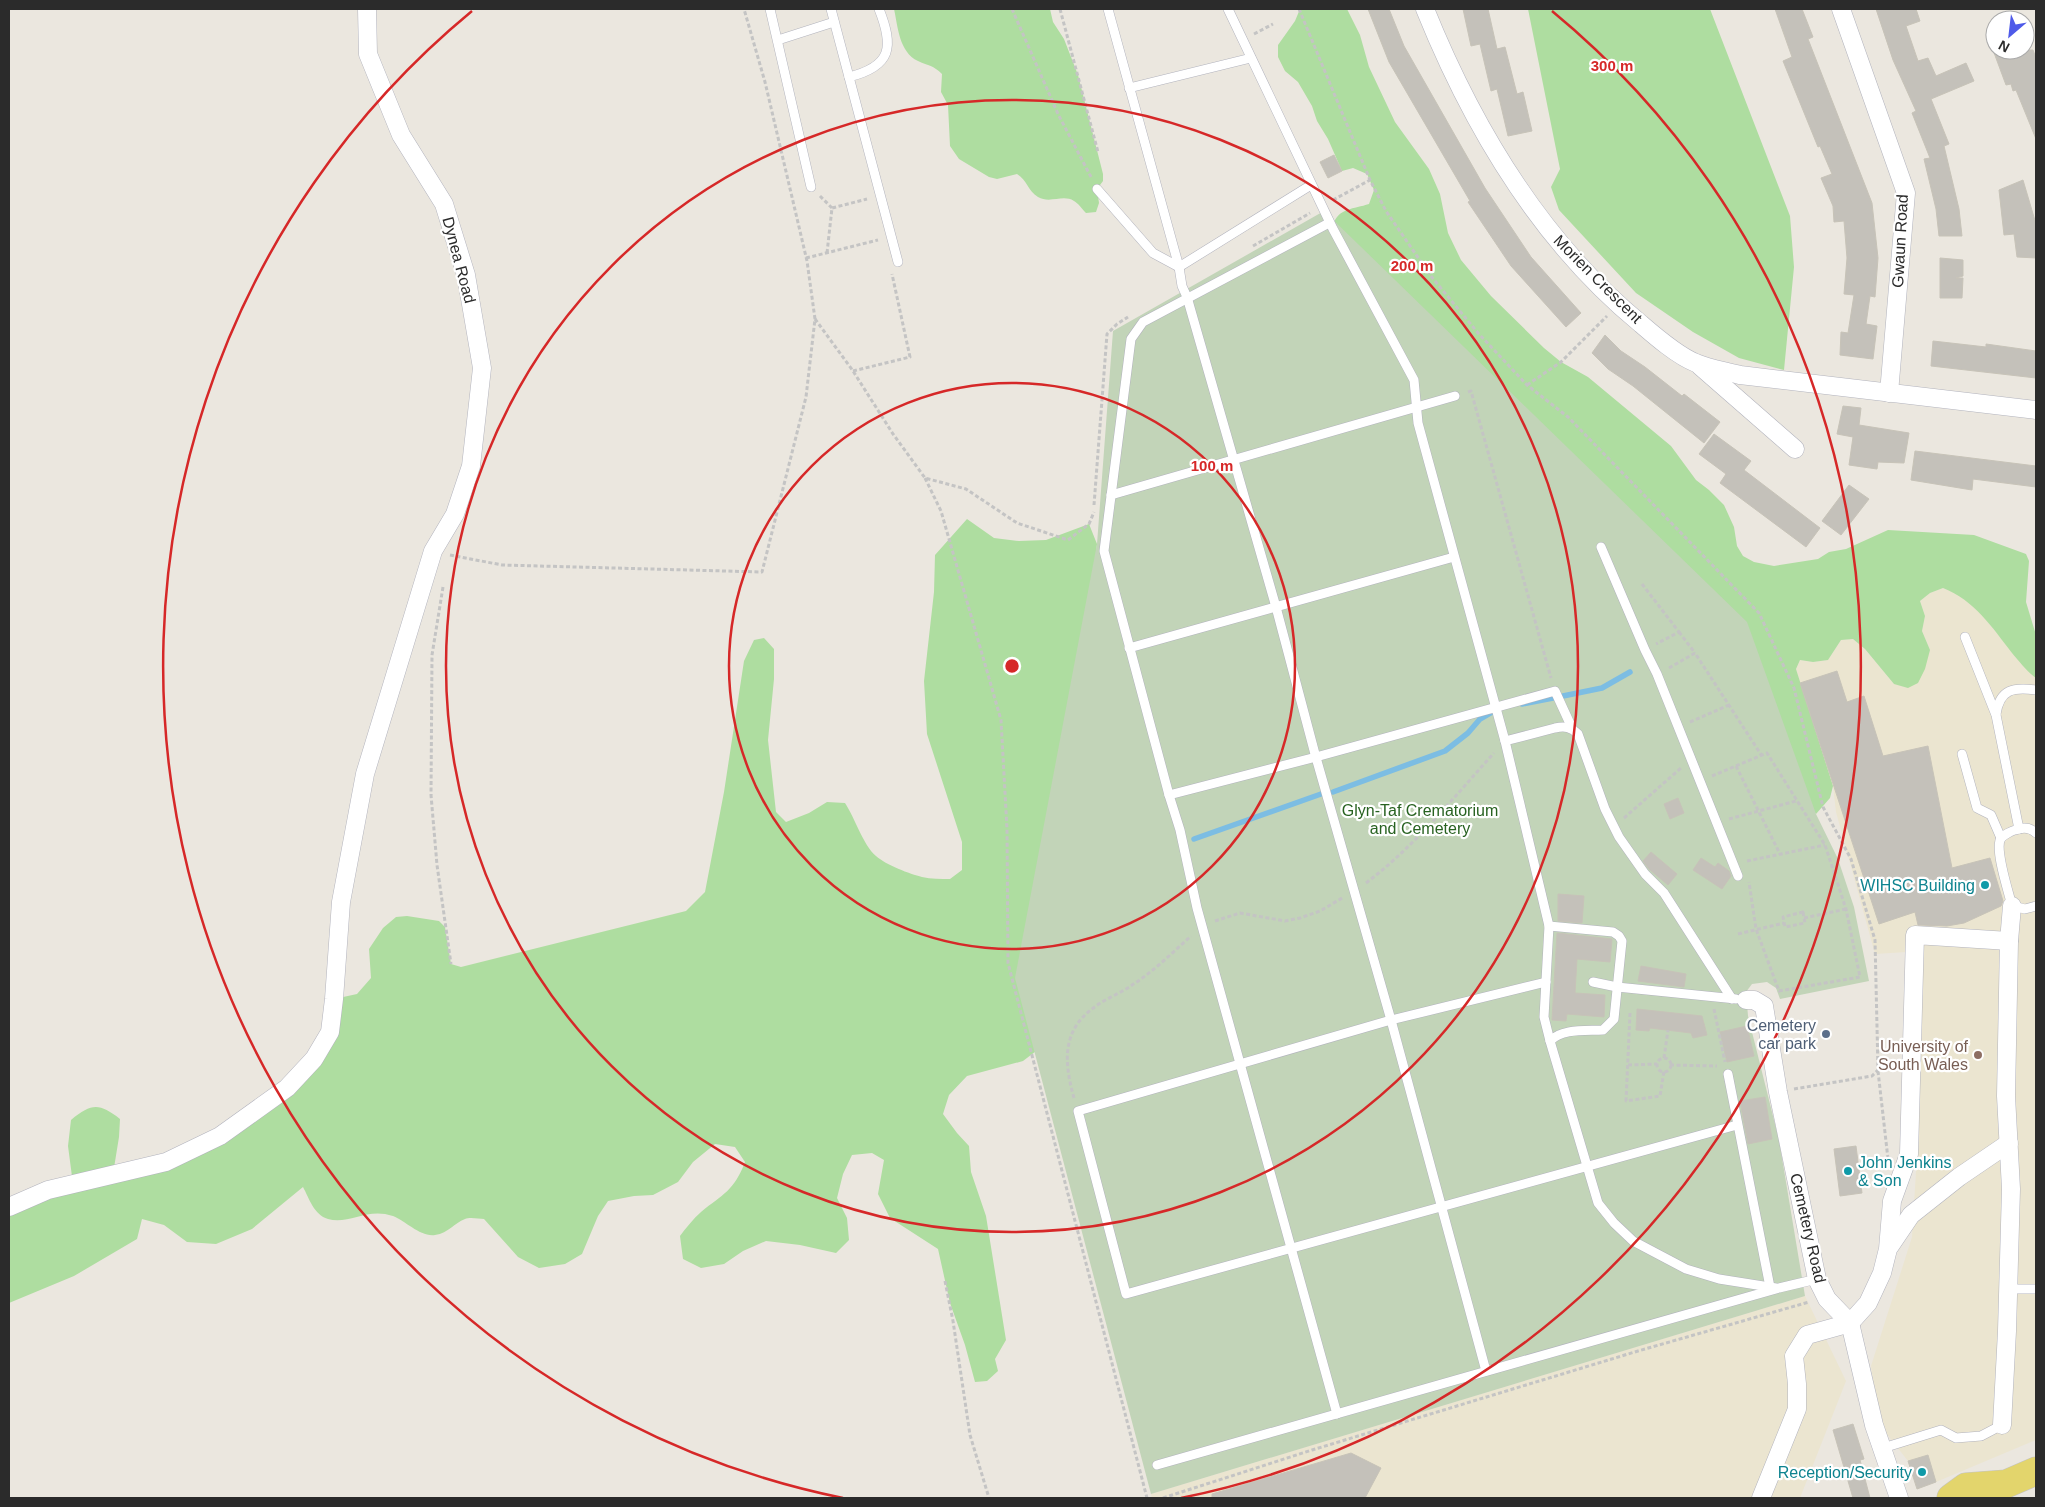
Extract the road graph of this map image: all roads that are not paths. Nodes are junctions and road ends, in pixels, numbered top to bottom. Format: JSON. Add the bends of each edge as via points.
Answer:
{"nodes":[{"id":1,"x":367,"y":9,"type":"edge"},
{"id":2,"x":770,"y":9,"type":"edge"},
{"id":3,"x":831,"y":9,"type":"edge"},
{"id":4,"x":879,"y":9,"type":"edge"},
{"id":5,"x":1108,"y":9,"type":"edge"},
{"id":6,"x":1228,"y":9,"type":"edge"},
{"id":7,"x":1425,"y":9,"type":"edge"},
{"id":8,"x":1841,"y":9,"type":"edge"},
{"id":9,"x":834,"y":22,"type":"junction"},
{"id":10,"x":778,"y":40,"type":"junction"},
{"id":11,"x":1251,"y":58,"type":"junction"},
{"id":12,"x":850,"y":78,"type":"junction"},
{"id":13,"x":1129,"y":88,"type":"junction"},
{"id":14,"x":1311,"y":185,"type":"junction"},
{"id":15,"x":811,"y":187,"type":"dead end"},
{"id":16,"x":1097,"y":189,"type":"road end"},
{"id":17,"x":1330,"y":223,"type":"junction"},
{"id":18,"x":898,"y":262,"type":"road end"},
{"id":19,"x":1179,"y":267,"type":"junction"},
{"id":20,"x":1187,"y":297,"type":"junction"},
{"id":21,"x":1696,"y":363,"type":"junction"},
{"id":22,"x":1889,"y":393,"type":"junction"},
{"id":23,"x":1455,"y":396,"type":"road end"},
{"id":24,"x":1417,"y":408,"type":"junction"},
{"id":25,"x":2036,"y":410,"type":"edge"},
{"id":26,"x":1795,"y":449,"type":"dead end"},
{"id":27,"x":1234,"y":460,"type":"junction"},
{"id":28,"x":1111,"y":495,"type":"junction"},
{"id":29,"x":1601,"y":547,"type":"dead end"},
{"id":30,"x":1454,"y":557,"type":"junction"},
{"id":31,"x":1276,"y":607,"type":"junction"},
{"id":32,"x":1965,"y":637,"type":"dead end"},
{"id":33,"x":1129,"y":648,"type":"junction"},
{"id":34,"x":2036,"y":690,"type":"edge"},
{"id":35,"x":1495,"y":706,"type":"junction"},
{"id":36,"x":1996,"y":715,"type":"junction"},
{"id":37,"x":1572,"y":728,"type":"junction"},
{"id":38,"x":1505,"y":741,"type":"junction"},
{"id":39,"x":1962,"y":754,"type":"dead end"},
{"id":40,"x":1316,"y":757,"type":"junction"},
{"id":41,"x":1168,"y":794,"type":"junction"},
{"id":42,"x":2019,"y":829,"type":"junction"},
{"id":43,"x":2036,"y":833,"type":"edge"},
{"id":44,"x":2002,"y":838,"type":"junction"},
{"id":45,"x":1738,"y":876,"type":"dead end"},
{"id":46,"x":2012,"y":906,"type":"junction"},
{"id":47,"x":2036,"y":906,"type":"edge"},
{"id":48,"x":1550,"y":926,"type":"junction"},
{"id":49,"x":2008,"y":941,"type":"junction"},
{"id":50,"x":1546,"y":982,"type":"junction"},
{"id":51,"x":1592,"y":982,"type":"dead end"},
{"id":52,"x":1617,"y":987,"type":"junction"},
{"id":53,"x":1739,"y":999,"type":"junction"},
{"id":54,"x":1391,"y":1020,"type":"junction"},
{"id":55,"x":1550,"y":1041,"type":"junction"},
{"id":56,"x":1240,"y":1064,"type":"junction"},
{"id":57,"x":1728,"y":1074,"type":"dead end"},
{"id":58,"x":1738,"y":1125,"type":"junction"},
{"id":59,"x":2009,"y":1143,"type":"junction"},
{"id":60,"x":1587,"y":1166,"type":"junction"},
{"id":61,"x":9,"y":1207,"type":"edge"},
{"id":62,"x":1441,"y":1207,"type":"junction"},
{"id":63,"x":1290,"y":1248,"type":"junction"},
{"id":64,"x":1888,"y":1249,"type":"junction"},
{"id":65,"x":1817,"y":1279,"type":"junction"},
{"id":66,"x":1774,"y":1288,"type":"junction"},
{"id":67,"x":2008,"y":1289,"type":"junction"},
{"id":68,"x":2036,"y":1290,"type":"edge"},
{"id":69,"x":1850,"y":1323,"type":"junction"},
{"id":70,"x":1486,"y":1371,"type":"junction"},
{"id":71,"x":1337,"y":1414,"type":"junction"},
{"id":72,"x":2002,"y":1425,"type":"joint"},
{"id":73,"x":1883,"y":1448,"type":"junction"},
{"id":74,"x":1157,"y":1465,"type":"dead end"},
{"id":75,"x":2036,"y":1471,"type":"edge"},
{"id":76,"x":1761,"y":1498,"type":"edge"},
{"id":77,"x":1899,"y":1498,"type":"edge"},
{"id":78,"x":1951,"y":1498,"type":"edge"}],
"edges":[{"from":1,"to":61,"type":"street","name":"Dynea Road","via":[[368,54],[401,135],[444,204],[466,274],[482,368],[471,466],[365,774],[341,902],[330,1032],[314,1059],[287,1088],[220,1136],[166,1162],[48,1190]]},
{"from":2,"to":10,"type":"lane"},
{"from":3,"to":9,"type":"lane"},
{"from":4,"to":12,"type":"lane","via":[[889,40],[884,55],[874,69]]},
{"from":5,"to":13,"type":"lane"},
{"from":6,"to":11,"type":"lane"},
{"from":7,"to":21,"type":"street","name":"Morien Crescent","via":[[1472,109],[1518,188],[1564,250],[1618,305]]},
{"from":8,"to":22,"type":"street","name":"Gwaun Road","via":[[1906,193]]},
{"from":9,"to":10,"type":"lane"},
{"from":9,"to":12,"type":"lane"},
{"from":10,"to":15,"type":"lane"},
{"from":11,"to":13,"type":"lane"},
{"from":11,"to":14,"type":"lane"},
{"from":12,"to":18,"type":"lane"},
{"from":13,"to":19,"type":"lane"},
{"from":14,"to":17,"type":"lane"},
{"from":14,"to":19,"type":"lane"},
{"from":16,"to":19,"type":"lane","via":[[1154,253]]},
{"from":17,"to":20,"type":"lane"},
{"from":17,"to":24,"type":"lane","via":[[1414,380]]},
{"from":19,"to":20,"type":"lane"},
{"from":20,"to":27,"type":"lane"},
{"from":20,"to":28,"type":"lane","via":[[1143,322],[1131,339]]},
{"from":21,"to":22,"type":"street","name":"Morien Crescent","via":[[1740,375]]},
{"from":21,"to":26,"type":"street"},
{"from":22,"to":25,"type":"street","name":"Morien Crescent"},
{"from":23,"to":24,"type":"lane"},
{"from":24,"to":27,"type":"lane"},
{"from":24,"to":30,"type":"lane","via":[[1418,423]]},
{"from":27,"to":28,"type":"lane"},
{"from":27,"to":31,"type":"lane"},
{"from":28,"to":33,"type":"lane","via":[[1104,551]]},
{"from":29,"to":45,"type":"lane","via":[[1657,674]]},
{"from":30,"to":31,"type":"lane"},
{"from":30,"to":35,"type":"lane"},
{"from":31,"to":33,"type":"lane"},
{"from":31,"to":40,"type":"lane"},
{"from":32,"to":36,"type":"lane"},
{"from":33,"to":41,"type":"lane"},
{"from":34,"to":36,"type":"lane","via":[[2013,690],[2003,695]]},
{"from":35,"to":37,"type":"lane","via":[[1555,691]]},
{"from":35,"to":38,"type":"lane"},
{"from":35,"to":40,"type":"lane"},
{"from":36,"to":42,"type":"lane"},
{"from":37,"to":38,"type":"lane","via":[[1564,726]]},
{"from":37,"to":53,"type":"lane","via":[[1578,734],[1614,826],[1630,854],[1664,893]]},
{"from":38,"to":48,"type":"lane"},
{"from":39,"to":44,"type":"lane","via":[[1976,808],[1990,815]]},
{"from":40,"to":41,"type":"lane"},
{"from":40,"to":54,"type":"lane"},
{"from":41,"to":56,"type":"lane"},
{"from":42,"to":43,"type":"lane","via":[[2031,829]]},
{"from":42,"to":44,"type":"lane"},
{"from":44,"to":46,"type":"lane","via":[[1998,848]]},
{"from":46,"to":47,"type":"lane","via":[[2025,909]]},
{"from":46,"to":49,"type":"street"},
{"from":48,"to":50,"type":"lane"},
{"from":48,"to":52,"type":"lane","via":[[1613,932],[1619,936],[1622,941]]},
{"from":49,"to":59,"type":"street","via":[[2006,1096]]},
{"from":49,"to":64,"type":"street","via":[[1915,935],[1910,1154],[1892,1201]]},
{"from":50,"to":54,"type":"lane"},
{"from":50,"to":55,"type":"lane","via":[[1544,1017]]},
{"from":51,"to":52,"type":"lane"},
{"from":52,"to":53,"type":"lane"},
{"from":52,"to":55,"type":"lane","via":[[1614,1019],[1608,1027],[1562,1033]]},
{"from":53,"to":65,"type":"street","name":"Cemetery Road","via":[[1754,1000],[1764,1006],[1778,1092]]},
{"from":54,"to":56,"type":"lane"},
{"from":54,"to":62,"type":"lane"},
{"from":55,"to":60,"type":"lane"},
{"from":56,"to":63,"type":"lane"},
{"from":56,"to":63,"type":"lane","via":[[1078,1111],[1126,1294]]},
{"from":57,"to":58,"type":"lane"},
{"from":58,"to":60,"type":"lane"},
{"from":58,"to":66,"type":"lane"},
{"from":59,"to":64,"type":"street","via":[[1911,1215]]},
{"from":59,"to":67,"type":"street"},
{"from":60,"to":62,"type":"lane"},
{"from":60,"to":66,"type":"lane","via":[[1598,1203],[1633,1241],[1686,1269],[1719,1279]]},
{"from":62,"to":63,"type":"lane"},
{"from":62,"to":70,"type":"lane"},
{"from":63,"to":71,"type":"lane"},
{"from":64,"to":69,"type":"street","via":[[1882,1273],[1868,1302]]},
{"from":65,"to":66,"type":"lane"},
{"from":65,"to":69,"type":"street","name":"Cemetery Road","via":[[1827,1299]]},
{"from":66,"to":70,"type":"lane"},
{"from":67,"to":68,"type":"lane"},
{"from":67,"to":72,"type":"street"},
{"from":69,"to":73,"type":"street","via":[[1874,1425]]},
{"from":69,"to":76,"type":"street","via":[[1807,1335],[1794,1356],[1797,1409]]},
{"from":70,"to":71,"type":"lane"},
{"from":71,"to":74,"type":"lane"},
{"from":72,"to":73,"type":"lane","via":[[1981,1436],[1956,1438],[1941,1430]]},
{"from":73,"to":77,"type":"street"},
{"from":75,"to":78,"type":"main road","via":[[2006,1484],[1966,1487]]}]}
